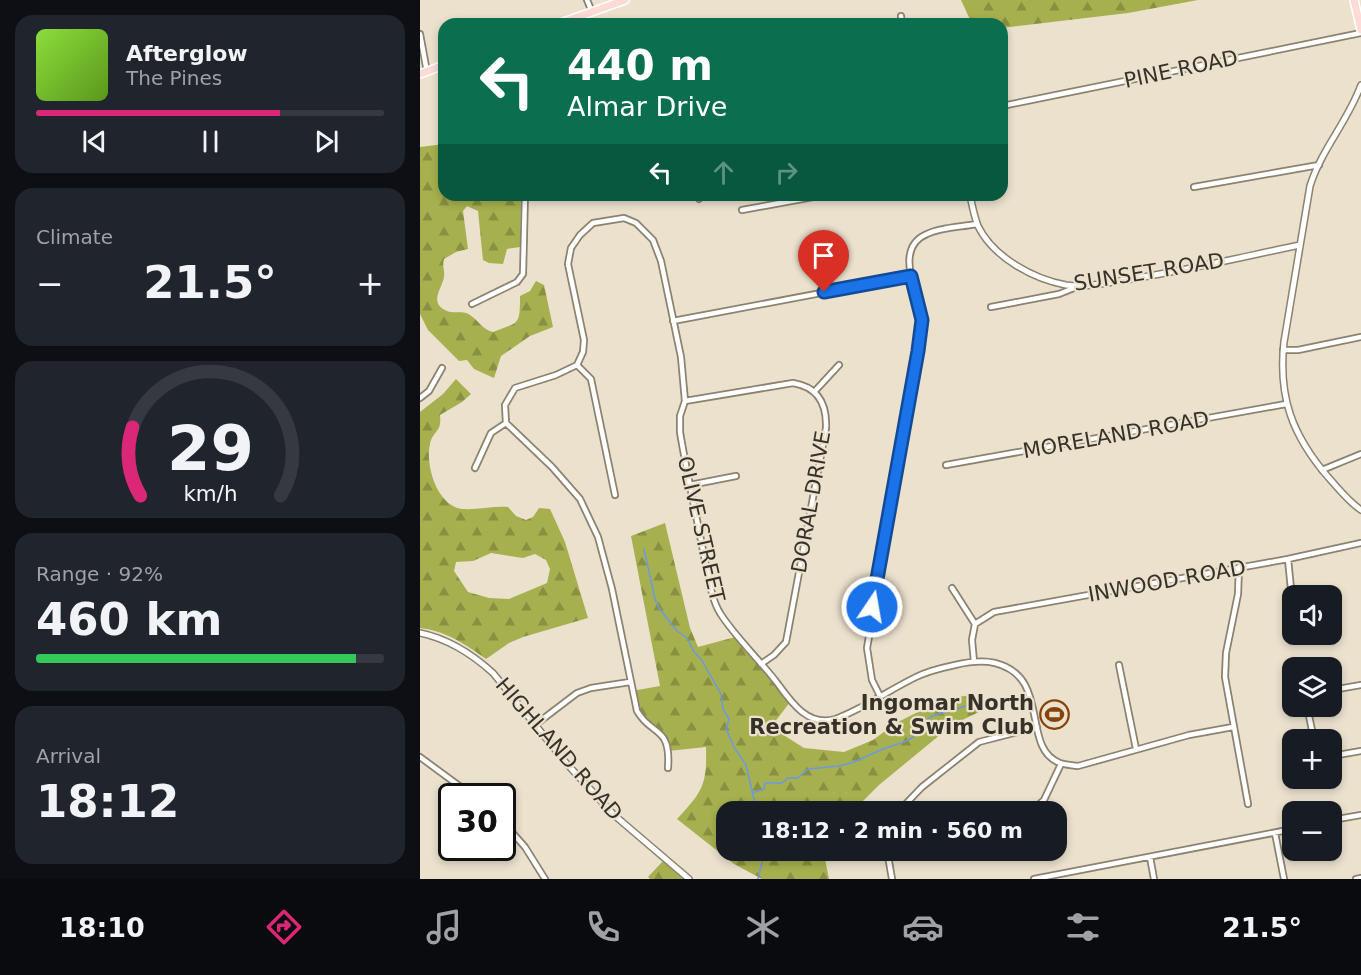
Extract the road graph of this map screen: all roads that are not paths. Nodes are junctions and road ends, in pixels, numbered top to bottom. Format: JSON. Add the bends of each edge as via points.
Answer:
{"nodes":[{"id":1,"x":587,"y":0,"type":"edge"},
{"id":2,"x":625,"y":0,"type":"edge"},
{"id":3,"x":1354,"y":0,"type":"edge"},
{"id":4,"x":592,"y":12,"type":"junction"},
{"id":5,"x":575,"y":18,"type":"edge"},
{"id":6,"x":1361,"y":31,"type":"edge"},
{"id":7,"x":420,"y":34,"type":"edge"},
{"id":8,"x":438,"y":67,"type":"edge"},
{"id":9,"x":423,"y":73,"type":"edge"},
{"id":10,"x":1361,"y":85,"type":"edge"},
{"id":11,"x":1008,"y":105,"type":"edge"},
{"id":12,"x":1319,"y":165,"type":"junction"},
{"id":13,"x":1194,"y":187,"type":"dead end"},
{"id":14,"x":525,"y":201,"type":"edge"},
{"id":15,"x":791,"y":201,"type":"edge"},
{"id":16,"x":971,"y":201,"type":"edge"},
{"id":17,"x":742,"y":210,"type":"dead end"},
{"id":18,"x":977,"y":224,"type":"junction"},
{"id":19,"x":1300,"y":245,"type":"junction"},
{"id":20,"x":911,"y":276,"type":"junction"},
{"id":21,"x":1081,"y":286,"type":"junction"},
{"id":22,"x":472,"y":304,"type":"dead end"},
{"id":23,"x":991,"y":307,"type":"dead end"},
{"id":24,"x":673,"y":321,"type":"junction"},
{"id":25,"x":1361,"y":338,"type":"edge"},
{"id":26,"x":1283,"y":350,"type":"junction"},
{"id":27,"x":577,"y":365,"type":"junction"},
{"id":28,"x":839,"y":365,"type":"dead end"},
{"id":29,"x":442,"y":368,"type":"dead end"},
{"id":30,"x":815,"y":392,"type":"junction"},
{"id":31,"x":420,"y":398,"type":"edge"},
{"id":32,"x":685,"y":401,"type":"junction"},
{"id":33,"x":1286,"y":404,"type":"junction"},
{"id":34,"x":507,"y":423,"type":"junction"},
{"id":35,"x":1361,"y":453,"type":"edge"},
{"id":36,"x":946,"y":465,"type":"dead end"},
{"id":37,"x":475,"y":468,"type":"dead end"},
{"id":38,"x":1322,"y":470,"type":"junction"},
{"id":39,"x":736,"y":476,"type":"dead end"},
{"id":40,"x":690,"y":485,"type":"junction"},
{"id":41,"x":615,"y":495,"type":"dead end"},
{"id":42,"x":1361,"y":510,"type":"edge"},
{"id":43,"x":1361,"y":543,"type":"edge"},
{"id":44,"x":1288,"y":558,"type":"junction"},
{"id":45,"x":1239,"y":567,"type":"junction"},
{"id":46,"x":1291,"y":585,"type":"edge"},
{"id":47,"x":952,"y":588,"type":"dead end"},
{"id":48,"x":975,"y":624,"type":"junction"},
{"id":49,"x":420,"y":633,"type":"edge"},
{"id":50,"x":974,"y":662,"type":"junction"},
{"id":51,"x":761,"y":664,"type":"junction"},
{"id":52,"x":1119,"y":665,"type":"dead end"},
{"id":53,"x":630,"y":682,"type":"junction"},
{"id":54,"x":1361,"y":685,"type":"edge"},
{"id":55,"x":1342,"y":688,"type":"edge"},
{"id":56,"x":880,"y":696,"type":"junction"},
{"id":57,"x":535,"y":725,"type":"junction"},
{"id":58,"x":1037,"y":727,"type":"junction"},
{"id":59,"x":1233,"y":727,"type":"junction"},
{"id":60,"x":1136,"y":749,"type":"junction"},
{"id":61,"x":1361,"y":751,"type":"edge"},
{"id":62,"x":1342,"y":754,"type":"edge"},
{"id":63,"x":420,"y":757,"type":"edge"},
{"id":64,"x":1061,"y":764,"type":"junction"},
{"id":65,"x":668,"y":768,"type":"dead end"},
{"id":66,"x":455,"y":783,"type":"edge"},
{"id":67,"x":909,"y":801,"type":"edge"},
{"id":68,"x":1043,"y":801,"type":"edge"},
{"id":69,"x":1248,"y":804,"type":"dead end"},
{"id":70,"x":1361,"y":815,"type":"edge"},
{"id":71,"x":1342,"y":818,"type":"edge"},
{"id":72,"x":1282,"y":831,"type":"edge"},
{"id":73,"x":1275,"y":833,"type":"junction"},
{"id":74,"x":516,"y":837,"type":"edge"},
{"id":75,"x":1150,"y":857,"type":"junction"},
{"id":76,"x":889,"y":861,"type":"edge"},
{"id":77,"x":1361,"y":878,"type":"edge"},
{"id":78,"x":545,"y":879,"type":"edge"},
{"id":79,"x":689,"y":879,"type":"edge"},
{"id":80,"x":892,"y":879,"type":"edge"},
{"id":81,"x":1034,"y":879,"type":"edge"},
{"id":82,"x":1154,"y":879,"type":"edge"},
{"id":83,"x":1284,"y":879,"type":"edge"},
{"id":84,"x":1356,"y":879,"type":"edge"}],
"edges":[{"from":1,"to":4,"type":"street"},
{"from":2,"to":4,"type":"main road"},
{"from":3,"to":6,"type":"main road"},
{"from":4,"to":5,"type":"main road"},
{"from":6,"to":11,"type":"street","name":"PINE ROAD"},
{"from":7,"to":9,"type":"street"},
{"from":8,"to":9,"type":"main road"},
{"from":10,"to":12,"type":"street"},
{"from":12,"to":13,"type":"street"},
{"from":12,"to":19,"type":"street","via":[[1310,186]]},
{"from":14,"to":22,"type":"street","via":[[523,274],[518,282]]},
{"from":15,"to":17,"type":"street"},
{"from":16,"to":18,"type":"street","name":"SUNSET ROAD"},
{"from":18,"to":20,"type":"street","via":[[927,233],[917,239],[911,248]]},
{"from":18,"to":21,"type":"street","name":"SUNSET ROAD","via":[[992,246],[1014,263],[1050,281]]},
{"from":19,"to":21,"type":"street","name":"SUNSET ROAD"},
{"from":19,"to":26,"type":"street"},
{"from":20,"to":24,"type":"street"},
{"from":20,"to":56,"type":"street","via":[[922,320],[867,648],[872,680]]},
{"from":21,"to":23,"type":"street"},
{"from":24,"to":27,"type":"street","name":"OLIVE STREET","via":[[653,240],[636,223],[624,218],[593,223],[571,248],[568,264],[584,340]]},
{"from":24,"to":32,"type":"street","name":"OLIVE STREET"},
{"from":25,"to":26,"type":"street"},
{"from":26,"to":33,"type":"street"},
{"from":27,"to":34,"type":"street","via":[[514,388],[505,405]]},
{"from":27,"to":41,"type":"street","via":[[591,380]]},
{"from":28,"to":30,"type":"street"},
{"from":29,"to":31,"type":"street","via":[[429,392]]},
{"from":30,"to":32,"type":"street","via":[[793,383]]},
{"from":30,"to":51,"type":"street","name":"DORAL DRIVE","via":[[824,407],[826,428],[786,642]]},
{"from":32,"to":40,"type":"street","name":"OLIVE STREET","via":[[680,432]]},
{"from":33,"to":36,"type":"street","name":"MORELAND ROAD"},
{"from":33,"to":38,"type":"street","via":[[1300,439]]},
{"from":34,"to":37,"type":"street","via":[[490,433]]},
{"from":34,"to":53,"type":"street","via":[[580,499],[598,537]]},
{"from":35,"to":38,"type":"street"},
{"from":38,"to":42,"type":"street"},
{"from":39,"to":40,"type":"street"},
{"from":40,"to":51,"type":"street","name":"OLIVE STREET","via":[[709,585],[719,613]]},
{"from":43,"to":44,"type":"street","name":"INWOOD ROAD"},
{"from":44,"to":45,"type":"street","name":"INWOOD ROAD"},
{"from":44,"to":46,"type":"street"},
{"from":45,"to":48,"type":"street","name":"INWOOD ROAD","via":[[994,612]]},
{"from":45,"to":59,"type":"street","via":[[1225,677]]},
{"from":47,"to":48,"type":"street"},
{"from":48,"to":50,"type":"street"},
{"from":49,"to":57,"type":"street","name":"HIGHLAND ROAD","via":[[446,641],[481,662]]},
{"from":50,"to":56,"type":"street","name":"OLIVE STREET","via":[[923,674]]},
{"from":50,"to":58,"type":"street","name":"OLIVE STREET","via":[[998,664],[1019,676],[1030,694]]},
{"from":51,"to":56,"type":"street","name":"OLIVE STREET","via":[[800,712],[814,718],[832,720]]},
{"from":52,"to":60,"type":"street"},
{"from":53,"to":57,"type":"street","via":[[577,693]]},
{"from":53,"to":65,"type":"street","via":[[640,716],[666,740]]},
{"from":54,"to":55,"type":"street"},
{"from":57,"to":79,"type":"street","name":"HIGHLAND ROAD","via":[[614,815]]},
{"from":58,"to":64,"type":"street","name":"OLIVE STREET","via":[[1045,750]]},
{"from":58,"to":67,"type":"street","via":[[979,742]]},
{"from":59,"to":60,"type":"street"},
{"from":59,"to":69,"type":"street"},
{"from":60,"to":64,"type":"street","via":[[1078,766]]},
{"from":61,"to":62,"type":"street"},
{"from":63,"to":66,"type":"street"},
{"from":64,"to":68,"type":"street"},
{"from":70,"to":71,"type":"street"},
{"from":72,"to":73,"type":"street"},
{"from":73,"to":75,"type":"street"},
{"from":73,"to":83,"type":"street"},
{"from":74,"to":78,"type":"street"},
{"from":75,"to":81,"type":"street"},
{"from":75,"to":82,"type":"street"},
{"from":76,"to":80,"type":"street"},
{"from":77,"to":84,"type":"street"}]}
